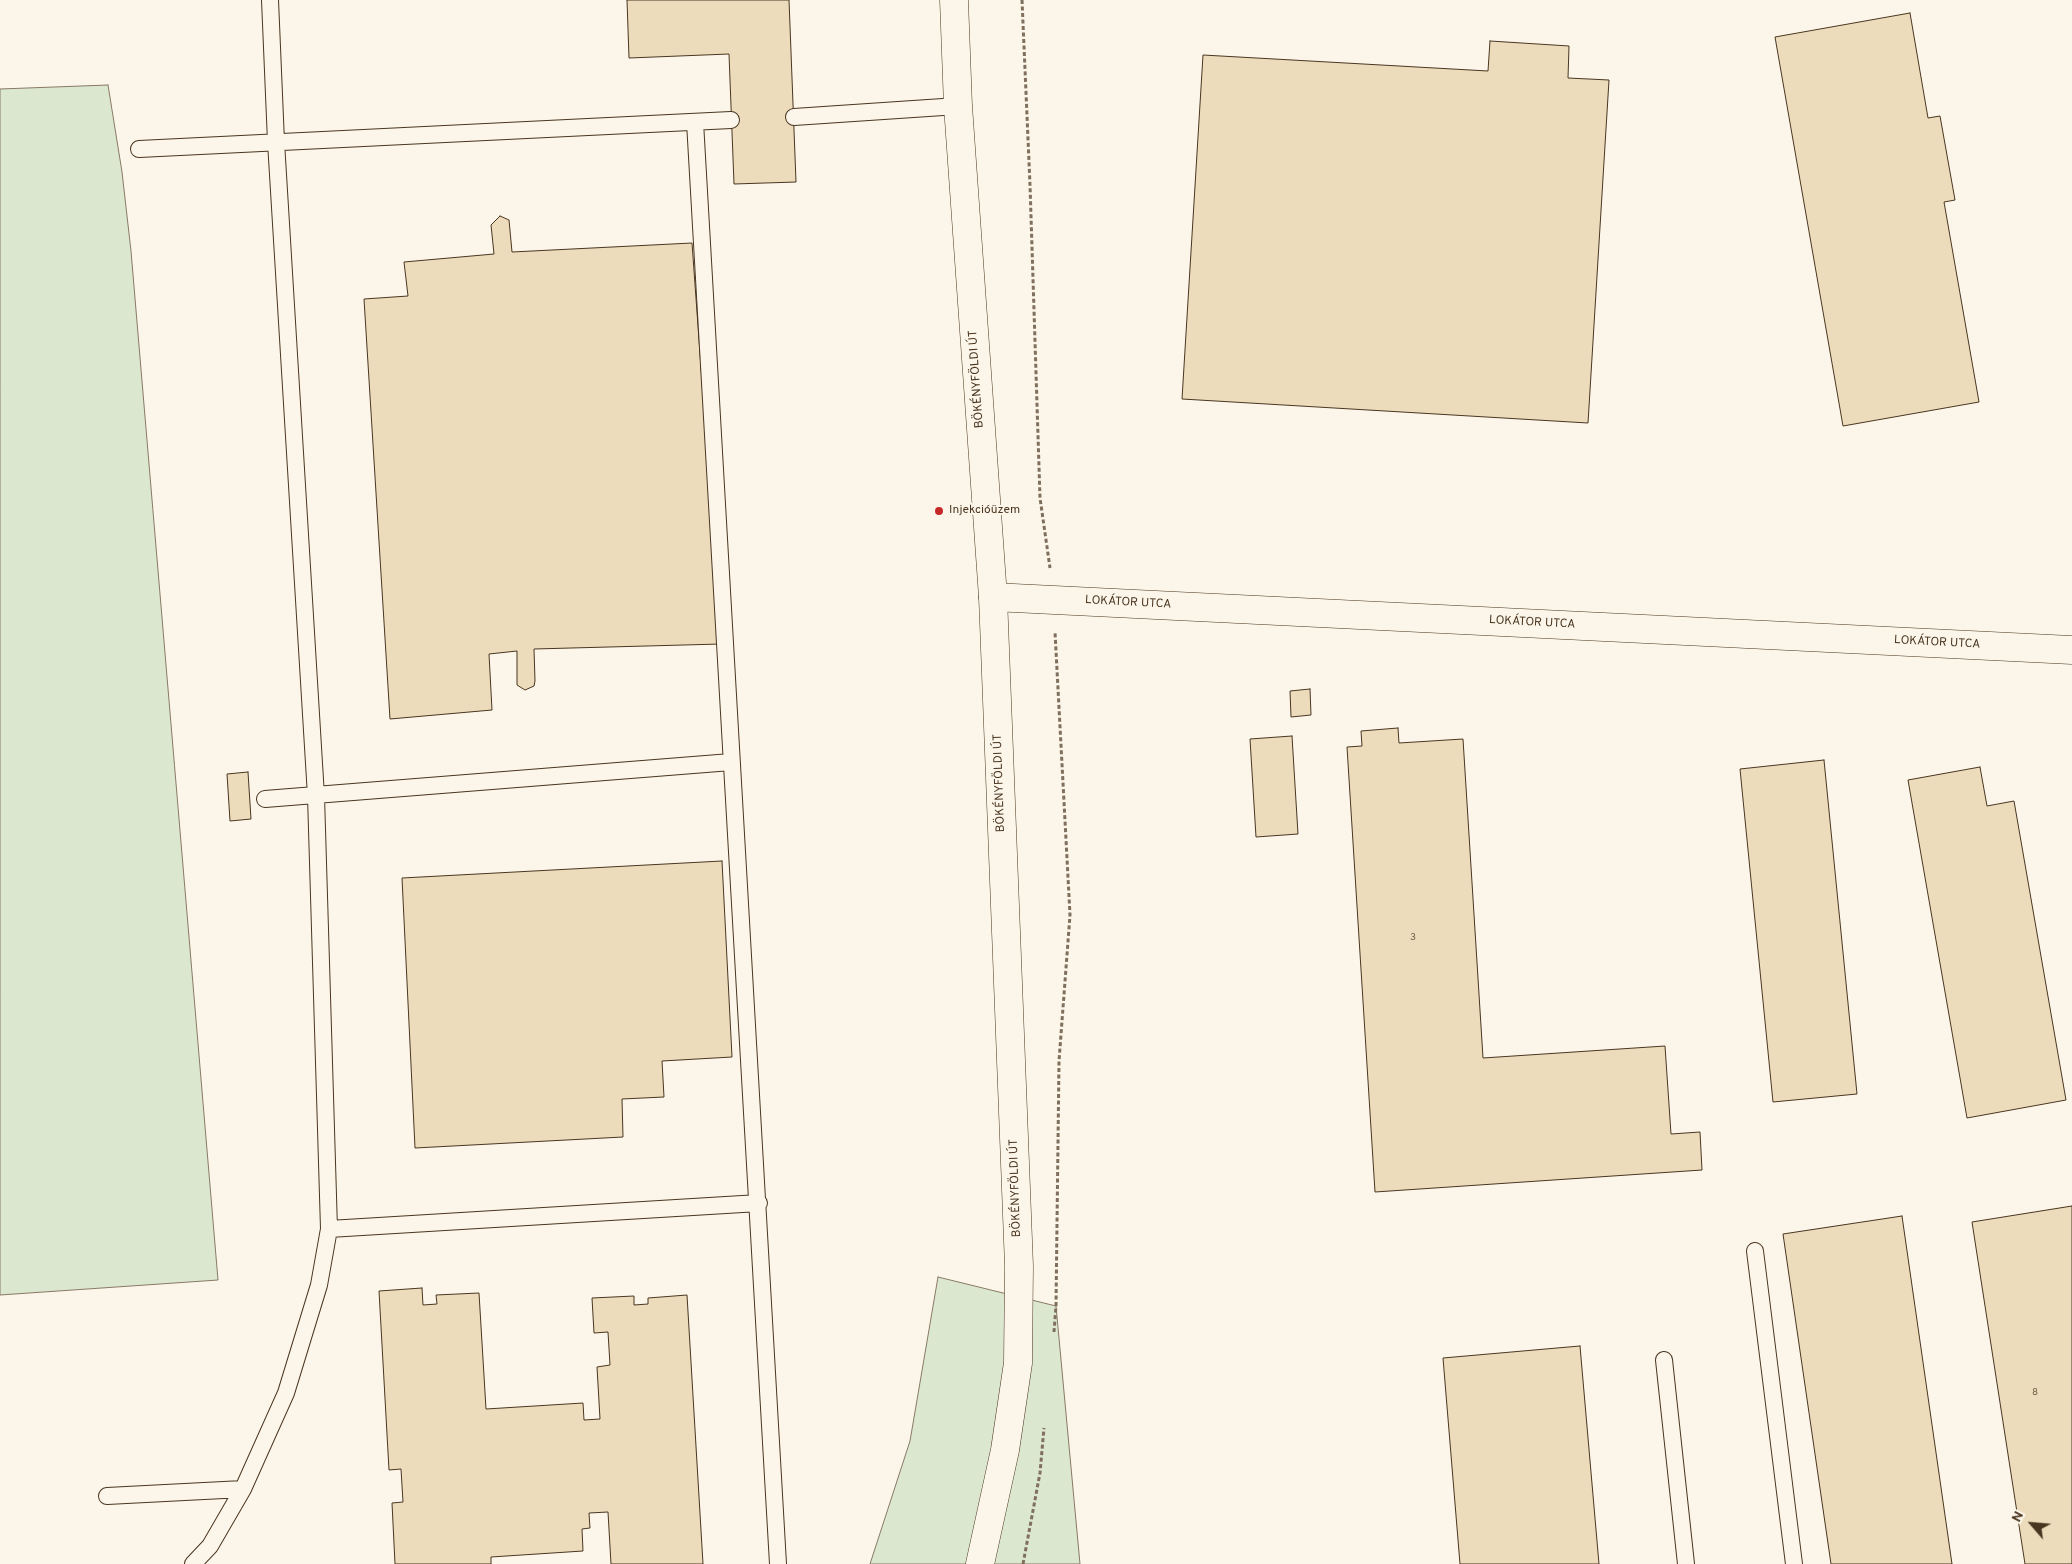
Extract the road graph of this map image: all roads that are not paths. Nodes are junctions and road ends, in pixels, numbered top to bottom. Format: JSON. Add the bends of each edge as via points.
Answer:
{"nodes":[{"id":1,"x":270,"y":0,"type":"edge"},
{"id":2,"x":954,"y":0,"type":"edge"},
{"id":3,"x":958,"y":106,"type":"junction"},
{"id":4,"x":794,"y":117,"type":"dead end"},
{"id":5,"x":732,"y":120,"type":"dead end"},
{"id":6,"x":695,"y":122,"type":"junction"},
{"id":7,"x":276,"y":142,"type":"junction"},
{"id":8,"x":139,"y":149,"type":"dead end"},
{"id":9,"x":993,"y":597,"type":"junction"},
{"id":10,"x":2072,"y":650,"type":"edge"},
{"id":11,"x":731,"y":762,"type":"junction"},
{"id":12,"x":316,"y":796,"type":"junction"},
{"id":13,"x":265,"y":800,"type":"dead end"},
{"id":14,"x":759,"y":1203,"type":"junction"},
{"id":15,"x":329,"y":1229,"type":"junction"},
{"id":16,"x":1755,"y":1251,"type":"dead end"},
{"id":17,"x":1664,"y":1360,"type":"dead end"},
{"id":18,"x":243,"y":1489,"type":"junction"},
{"id":19,"x":107,"y":1496,"type":"dead end"},
{"id":20,"x":193,"y":1564,"type":"edge"},
{"id":21,"x":778,"y":1564,"type":"edge"},
{"id":22,"x":980,"y":1564,"type":"edge"},
{"id":23,"x":1686,"y":1564,"type":"edge"},
{"id":24,"x":1794,"y":1564,"type":"edge"}],
"edges":[{"from":1,"to":7,"type":"lane"},
{"from":2,"to":3,"type":"street","name":"BÖKÉNYFÖLDI ÚT"},
{"from":3,"to":4,"type":"lane"},
{"from":3,"to":9,"type":"street","name":"BÖKÉNYFÖLDI ÚT"},
{"from":5,"to":6,"type":"lane"},
{"from":6,"to":7,"type":"lane"},
{"from":6,"to":11,"type":"lane"},
{"from":7,"to":8,"type":"lane"},
{"from":7,"to":12,"type":"lane"},
{"from":9,"to":10,"type":"street","name":"LOKÁTOR UTCA"},
{"from":9,"to":22,"type":"street","name":"BÖKÉNYFÖLDI ÚT","via":[[1018,1266],[1018,1363],[1005,1450]]},
{"from":11,"to":12,"type":"lane"},
{"from":11,"to":14,"type":"lane"},
{"from":12,"to":13,"type":"lane"},
{"from":12,"to":15,"type":"lane"},
{"from":14,"to":15,"type":"lane"},
{"from":14,"to":21,"type":"lane"},
{"from":15,"to":18,"type":"lane","via":[[319,1285],[286,1393]]},
{"from":16,"to":24,"type":"lane"},
{"from":17,"to":23,"type":"lane"},
{"from":18,"to":19,"type":"lane"},
{"from":18,"to":20,"type":"lane","via":[[210,1546]]}]}
